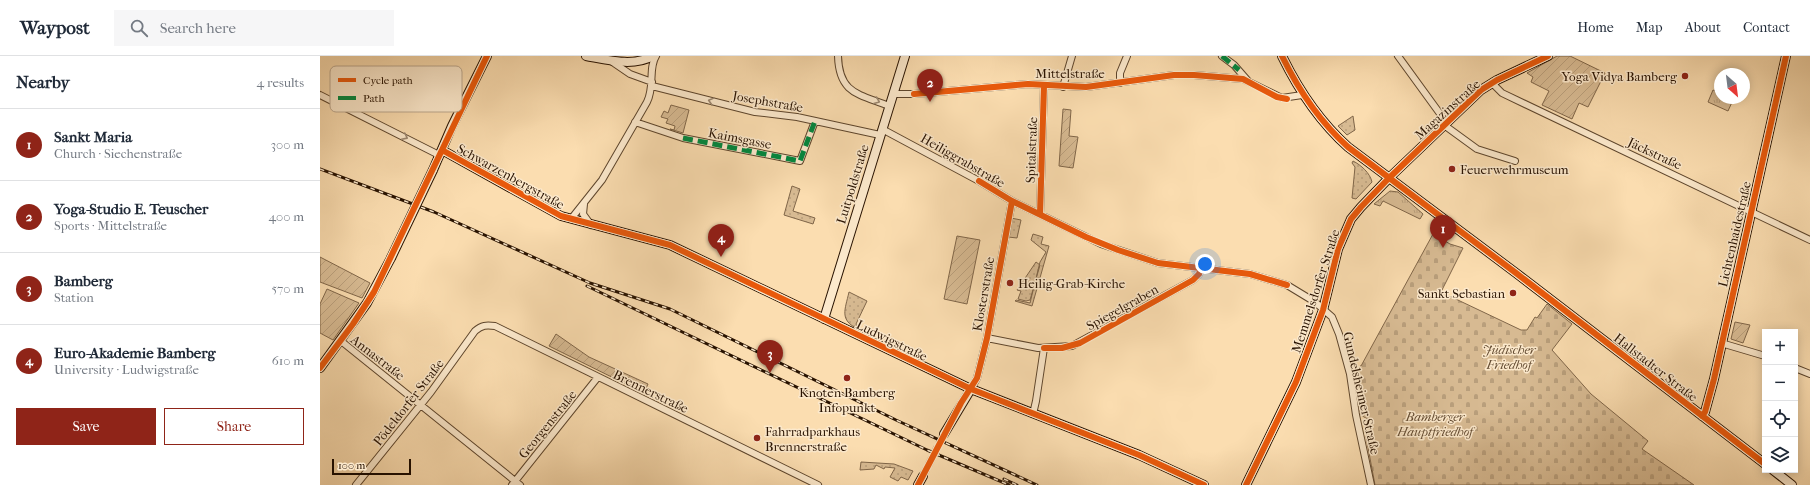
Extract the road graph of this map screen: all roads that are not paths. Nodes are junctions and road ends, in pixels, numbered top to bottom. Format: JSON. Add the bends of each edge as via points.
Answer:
{"nodes":[{"id":1,"x":488,"y":56,"type":"edge"},
{"id":2,"x":586,"y":56,"type":"edge"},
{"id":3,"x":653,"y":56,"type":"edge"},
{"id":4,"x":656,"y":56,"type":"edge"},
{"id":5,"x":838,"y":56,"type":"edge"},
{"id":6,"x":905,"y":56,"type":"edge"},
{"id":7,"x":1072,"y":56,"type":"edge"},
{"id":8,"x":1127,"y":56,"type":"edge"},
{"id":9,"x":1222,"y":56,"type":"edge"},
{"id":10,"x":1282,"y":56,"type":"edge"},
{"id":11,"x":1398,"y":56,"type":"edge"},
{"id":12,"x":1548,"y":56,"type":"edge"},
{"id":13,"x":1786,"y":56,"type":"edge"},
{"id":14,"x":610,"y":60,"type":"junction"},
{"id":15,"x":1250,"y":82,"type":"junction"},
{"id":16,"x":1492,"y":83,"type":"junction"},
{"id":17,"x":652,"y":84,"type":"junction"},
{"id":18,"x":1120,"y":84,"type":"junction"},
{"id":19,"x":1044,"y":86,"type":"junction"},
{"id":20,"x":1063,"y":87,"type":"junction"},
{"id":21,"x":893,"y":94,"type":"junction"},
{"id":22,"x":320,"y":95,"type":"edge"},
{"id":23,"x":1302,"y":95,"type":"junction"},
{"id":24,"x":330,"y":100,"type":"edge"},
{"id":25,"x":889,"y":106,"type":"junction"},
{"id":26,"x":462,"y":109,"type":"edge"},
{"id":27,"x":355,"y":112,"type":"edge"},
{"id":28,"x":460,"y":112,"type":"edge"},
{"id":29,"x":815,"y":121,"type":"junction"},
{"id":30,"x":635,"y":122,"type":"junction"},
{"id":31,"x":1445,"y":123,"type":"junction"},
{"id":32,"x":881,"y":132,"type":"junction"},
{"id":33,"x":440,"y":153,"type":"junction"},
{"id":34,"x":1515,"y":161,"type":"dead end"},
{"id":35,"x":1389,"y":178,"type":"junction"},
{"id":36,"x":1012,"y":201,"type":"junction"},
{"id":37,"x":585,"y":203,"type":"junction"},
{"id":38,"x":1751,"y":211,"type":"junction"},
{"id":39,"x":1040,"y":214,"type":"junction"},
{"id":40,"x":571,"y":219,"type":"junction"},
{"id":41,"x":591,"y":225,"type":"junction"},
{"id":42,"x":1810,"y":240,"type":"edge"},
{"id":43,"x":1201,"y":268,"type":"junction"},
{"id":44,"x":1323,"y":310,"type":"junction"},
{"id":45,"x":824,"y":319,"type":"junction"},
{"id":46,"x":475,"y":331,"type":"joint"},
{"id":47,"x":987,"y":338,"type":"junction"},
{"id":48,"x":341,"y":341,"type":"junction"},
{"id":49,"x":1721,"y":343,"type":"junction"},
{"id":50,"x":1044,"y":348,"type":"junction"},
{"id":51,"x":1762,"y":355,"type":"edge"},
{"id":52,"x":320,"y":368,"type":"edge"},
{"id":53,"x":1798,"y":369,"type":"edge"},
{"id":54,"x":1810,"y":374,"type":"edge"},
{"id":55,"x":598,"y":377,"type":"junction"},
{"id":56,"x":971,"y":389,"type":"junction"},
{"id":57,"x":421,"y":404,"type":"junction"},
{"id":58,"x":1033,"y":414,"type":"junction"},
{"id":59,"x":1702,"y":416,"type":"junction"},
{"id":60,"x":944,"y":434,"type":"tunnel mouth"},
{"id":61,"x":1762,"y":462,"type":"edge"},
{"id":62,"x":1777,"y":473,"type":"edge"},
{"id":63,"x":923,"y":476,"type":"tunnel mouth"},
{"id":64,"x":516,"y":484,"type":"edge"},
{"id":65,"x":356,"y":485,"type":"edge"},
{"id":66,"x":818,"y":485,"type":"edge"},
{"id":67,"x":918,"y":485,"type":"edge"},
{"id":68,"x":1204,"y":485,"type":"edge"},
{"id":69,"x":1246,"y":485,"type":"edge"},
{"id":70,"x":1371,"y":485,"type":"edge"},
{"id":71,"x":1792,"y":485,"type":"edge"}],
"edges":[{"from":1,"to":26,"type":"street"},
{"from":2,"to":14,"type":"street"},
{"from":3,"to":14,"type":"street","via":[[640,62]]},
{"from":4,"to":17,"type":"street","via":[[652,65]]},
{"from":5,"to":25,"type":"street","one_way":true,"via":[[839,73],[843,82],[852,91]]},
{"from":6,"to":21,"type":"street","name":"Luitpoldstraße"},
{"from":7,"to":20,"type":"street"},
{"from":8,"to":18,"type":"street","via":[[1120,73]]},
{"from":9,"to":15,"type":"street"},
{"from":10,"to":23,"type":"street","name":"Hallstadter Straße"},
{"from":11,"to":31,"type":"street"},
{"from":12,"to":16,"type":"street","name":"Magazinstraße"},
{"from":13,"to":38,"type":"street","name":"Lichtenhaidestraße"},
{"from":14,"to":17,"type":"street","name":"Josephstraße","via":[[630,74]]},
{"from":15,"to":18,"type":"street","name":"Mittelstraße","via":[[1225,76],[1183,75]]},
{"from":15,"to":23,"type":"street","name":"Mittelstraße","via":[[1282,98]]},
{"from":16,"to":31,"type":"street","name":"Magazinstraße"},
{"from":16,"to":38,"type":"street","name":"Jäckstraße","via":[[1502,93]]},
{"from":29,"to":17,"type":"street","name":"Josephstraße","one_way":true,"via":[[755,112]]},
{"from":17,"to":30,"type":"street","via":[[650,94]]},
{"from":18,"to":20,"type":"street","name":"Mittelstraße"},
{"from":19,"to":20,"type":"street","name":"Mittelstraße"},
{"from":19,"to":21,"type":"street","name":"Mittelstraße","via":[[1028,84]]},
{"from":19,"to":39,"type":"street","name":"Spitalstraße"},
{"from":21,"to":25,"type":"street","name":"Luitpoldstraße"},
{"from":22,"to":24,"type":"street","name":"Schwarzenbergstraße","one_way":true},
{"from":23,"to":35,"type":"street","name":"Hallstadter Straße","via":[[1340,140]]},
{"from":25,"to":32,"type":"street","name":"Luitpoldstraße"},
{"from":27,"to":33,"type":"street","name":"Schwarzenbergstraße","one_way":true},
{"from":28,"to":33,"type":"street"},
{"from":29,"to":30,"type":"street","name":"Kaimsgasse","via":[[800,161],[683,138]]},
{"from":29,"to":32,"type":"street","name":"Josephstraße"},
{"from":30,"to":37,"type":"street","via":[[602,180]]},
{"from":31,"to":34,"type":"street","via":[[1477,149]]},
{"from":31,"to":35,"type":"street","name":"Magazinstraße"},
{"from":32,"to":36,"type":"street","name":"Heiliggrabstraße","via":[[973,178]]},
{"from":32,"to":45,"type":"street","name":"Luitpoldstraße"},
{"from":33,"to":40,"type":"street","name":"Schwarzenbergstraße","via":[[556,214]]},
{"from":33,"to":48,"type":"street","bridge":true,"via":[[391,258],[367,303]]},
{"from":35,"to":44,"type":"street","name":"Memmelsdorfer Straße","via":[[1361,207],[1348,225],[1338,249]]},
{"from":35,"to":59,"type":"street","name":"Hallstadter Straße"},
{"from":36,"to":39,"type":"street","name":"Heiliggrabstraße"},
{"from":36,"to":47,"type":"street","name":"Klosterstraße"},
{"from":37,"to":40,"type":"street"},
{"from":37,"to":41,"type":"street","via":[[583,214]]},
{"from":38,"to":42,"type":"street","name":"Jäckstraße"},
{"from":38,"to":49,"type":"street","name":"Lichtenhaidestraße"},
{"from":39,"to":43,"type":"street","name":"Heiliggrabstraße","via":[[1118,250],[1158,263]]},
{"from":40,"to":41,"type":"street","name":"Ludwigstraße"},
{"from":41,"to":45,"type":"street","name":"Ludwigstraße","via":[[670,245]]},
{"from":43,"to":44,"type":"street","name":"Heiliggrabstraße","via":[[1250,274],[1279,282],[1290,286]]},
{"from":43,"to":50,"type":"street","name":"Spiegelgraben","via":[[1200,274],[1193,280],[1080,343],[1062,348]]},
{"from":44,"to":69,"type":"street","name":"Memmelsdorfer Straße","via":[[1290,396]]},
{"from":44,"to":70,"type":"street","name":"Gundelsheimer Straße","via":[[1333,320],[1343,349]]},
{"from":45,"to":56,"type":"street","name":"Ludwigstraße"},
{"from":46,"to":55,"type":"street","name":"Brennerstraße","via":[[481,326],[495,326]]},
{"from":46,"to":57,"type":"street","name":"Pödeldorfer Straße"},
{"from":47,"to":50,"type":"street","name":"Spiegelgraben"},
{"from":47,"to":56,"type":"street","name":"Klosterstraße","via":[[977,378]]},
{"from":48,"to":52,"type":"street"},
{"from":48,"to":57,"type":"street","name":"Annastraße"},
{"from":49,"to":51,"type":"street"},
{"from":49,"to":59,"type":"street","name":"Lichtenhaidestraße","via":[[1708,402]]},
{"from":50,"to":58,"type":"street"},
{"from":53,"to":54,"type":"street"},
{"from":55,"to":64,"type":"street","name":"Georgenstraße"},
{"from":55,"to":66,"type":"street","name":"Brennerstraße"},
{"from":56,"to":58,"type":"street","name":"Ludwigstraße"},
{"from":56,"to":60,"type":"street"},
{"from":57,"to":64,"type":"street","name":"Annastraße"},
{"from":57,"to":65,"type":"street","name":"Pödeldorfer Straße"},
{"from":58,"to":68,"type":"street","name":"Ludwigstraße","via":[[1139,455]]},
{"from":59,"to":61,"type":"street","name":"Hallstadter Straße"},
{"from":62,"to":71,"type":"street"},
{"from":63,"to":67,"type":"street"}]}
